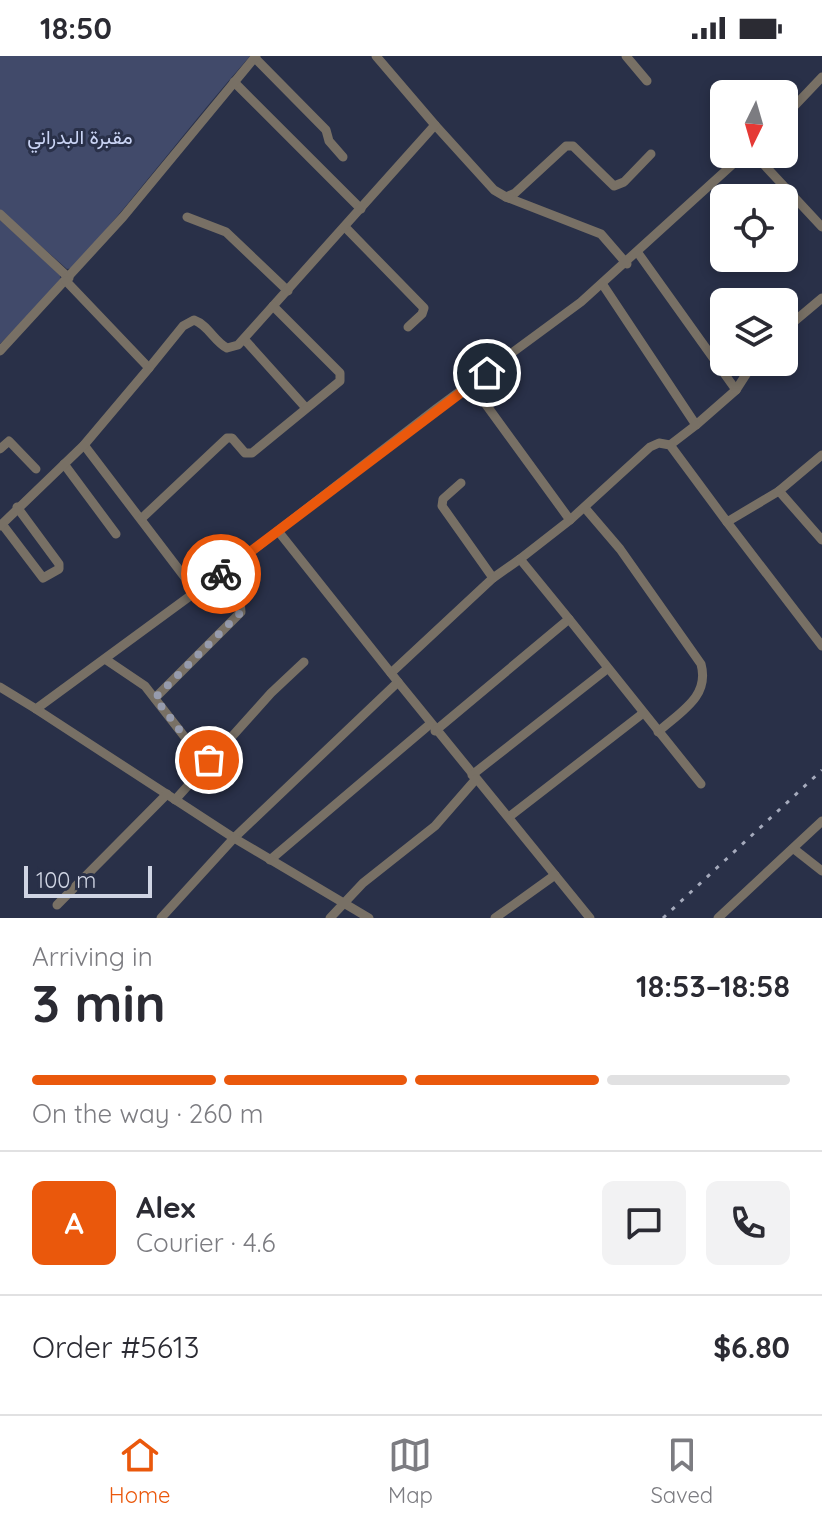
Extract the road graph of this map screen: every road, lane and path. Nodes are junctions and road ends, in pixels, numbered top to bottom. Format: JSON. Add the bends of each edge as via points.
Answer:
{"nodes":[{"id":1,"x":376,"y":56,"type":"edge"},
{"id":2,"x":626,"y":56,"type":"edge"},
{"id":3,"x":256,"y":57,"type":"edge"},
{"id":4,"x":822,"y":77,"type":"edge"},
{"id":5,"x":647,"y":81,"type":"dead end"},
{"id":6,"x":234,"y":82,"type":"junction"},
{"id":7,"x":798,"y":102,"type":"edge"},
{"id":8,"x":435,"y":125,"type":"junction"},
{"id":9,"x":651,"y":154,"type":"dead end"},
{"id":10,"x":343,"y":157,"type":"dead end"},
{"id":11,"x":729,"y":168,"type":"edge"},
{"id":12,"x":767,"y":168,"type":"edge"},
{"id":13,"x":506,"y":197,"type":"junction"},
{"id":14,"x":361,"y":209,"type":"junction"},
{"id":15,"x":0,"y":214,"type":"edge"},
{"id":16,"x":187,"y":217,"type":"dead end"},
{"id":17,"x":345,"y":227,"type":"junction"},
{"id":18,"x":822,"y":227,"type":"edge"},
{"id":19,"x":638,"y":253,"type":"junction"},
{"id":20,"x":627,"y":264,"type":"junction"},
{"id":21,"x":68,"y":280,"type":"junction"},
{"id":22,"x":603,"y":285,"type":"junction"},
{"id":23,"x":288,"y":291,"type":"junction"},
{"id":24,"x":822,"y":298,"type":"edge"},
{"id":25,"x":273,"y":306,"type":"junction"},
{"id":26,"x":798,"y":318,"type":"edge"},
{"id":27,"x":408,"y":327,"type":"dead end"},
{"id":28,"x":244,"y":339,"type":"junction"},
{"id":29,"x":0,"y":351,"type":"edge"},
{"id":30,"x":149,"y":368,"type":"junction"},
{"id":31,"x":745,"y":376,"type":"edge"},
{"id":32,"x":471,"y":384,"type":"junction"},
{"id":33,"x":736,"y":390,"type":"junction"},
{"id":34,"x":306,"y":408,"type":"junction"},
{"id":35,"x":696,"y":425,"type":"junction"},
{"id":36,"x":84,"y":445,"type":"junction"},
{"id":37,"x":670,"y":445,"type":"junction"},
{"id":38,"x":0,"y":449,"type":"edge"},
{"id":39,"x":822,"y":455,"type":"edge"},
{"id":40,"x":64,"y":464,"type":"junction"},
{"id":41,"x":36,"y":469,"type":"dead end"},
{"id":42,"x":461,"y":483,"type":"dead end"},
{"id":43,"x":779,"y":491,"type":"junction"},
{"id":44,"x":17,"y":507,"type":"junction"},
{"id":45,"x":585,"y":508,"type":"junction"},
{"id":46,"x":141,"y":519,"type":"junction"},
{"id":47,"x":570,"y":520,"type":"junction"},
{"id":48,"x":727,"y":522,"type":"junction"},
{"id":49,"x":1,"y":525,"type":"edge"},
{"id":50,"x":278,"y":531,"type":"junction"},
{"id":51,"x":116,"y":534,"type":"dead end"},
{"id":52,"x":822,"y":540,"type":"edge"},
{"id":53,"x":520,"y":559,"type":"junction"},
{"id":54,"x":221,"y":574,"type":"junction"},
{"id":55,"x":493,"y":578,"type":"junction"},
{"id":56,"x":196,"y":592,"type":"junction"},
{"id":57,"x":569,"y":619,"type":"junction"},
{"id":58,"x":822,"y":646,"type":"edge"},
{"id":59,"x":105,"y":659,"type":"junction"},
{"id":60,"x":304,"y":662,"type":"dead end"},
{"id":61,"x":607,"y":669,"type":"junction"},
{"id":62,"x":391,"y":673,"type":"junction"},
{"id":63,"x":398,"y":682,"type":"junction"},
{"id":64,"x":0,"y":687,"type":"edge"},
{"id":65,"x":155,"y":698,"type":"junction"},
{"id":66,"x":36,"y":709,"type":"junction"},
{"id":67,"x":642,"y":714,"type":"junction"},
{"id":68,"x":432,"y":728,"type":"junction"},
{"id":69,"x":658,"y":732,"type":"junction"},
{"id":70,"x":209,"y":760,"type":"junction"},
{"id":71,"x":474,"y":777,"type":"junction"},
{"id":72,"x":701,"y":784,"type":"dead end"},
{"id":73,"x":171,"y":797,"type":"junction"},
{"id":74,"x":509,"y":817,"type":"junction"},
{"id":75,"x":822,"y":821,"type":"edge"},
{"id":76,"x":234,"y":838,"type":"junction"},
{"id":77,"x":794,"y":849,"type":"junction"},
{"id":78,"x":270,"y":860,"type":"junction"},
{"id":79,"x":822,"y":871,"type":"edge"},
{"id":80,"x":555,"y":875,"type":"junction"},
{"id":81,"x":346,"y":903,"type":"junction"},
{"id":82,"x":57,"y":905,"type":"dead end"},
{"id":83,"x":161,"y":918,"type":"edge"},
{"id":84,"x":330,"y":918,"type":"edge"},
{"id":85,"x":369,"y":918,"type":"edge"},
{"id":86,"x":495,"y":918,"type":"edge"},
{"id":87,"x":590,"y":918,"type":"edge"},
{"id":88,"x":718,"y":918,"type":"edge"}],
"edges":[{"from":1,"to":8,"type":"street"},
{"from":2,"to":5,"type":"street"},
{"from":3,"to":6,"type":"street"},
{"from":3,"to":10,"type":"street","via":[[326,130]]},
{"from":4,"to":7,"type":"street"},
{"from":6,"to":14,"type":"street"},
{"from":6,"to":21,"type":"street"},
{"from":8,"to":13,"type":"street"},
{"from":8,"to":14,"type":"street"},
{"from":9,"to":13,"type":"street","via":[[614,186],[573,146],[566,146]]},
{"from":11,"to":19,"type":"street"},
{"from":12,"to":18,"type":"street"},
{"from":13,"to":20,"type":"street","via":[[601,234]]},
{"from":14,"to":17,"type":"street"},
{"from":15,"to":21,"type":"street"},
{"from":16,"to":23,"type":"street","via":[[226,232]]},
{"from":17,"to":23,"type":"street"},
{"from":17,"to":27,"type":"street","via":[[424,308]]},
{"from":19,"to":20,"type":"street"},
{"from":19,"to":33,"type":"street"},
{"from":20,"to":22,"type":"street"},
{"from":21,"to":29,"type":"street"},
{"from":21,"to":30,"type":"street"},
{"from":22,"to":32,"type":"street"},
{"from":22,"to":35,"type":"street"},
{"from":23,"to":25,"type":"street"},
{"from":24,"to":26,"type":"street"},
{"from":25,"to":28,"type":"street"},
{"from":25,"to":34,"type":"street","via":[[342,375]]},
{"from":28,"to":30,"type":"street","via":[[227,348],[194,320]]},
{"from":28,"to":34,"type":"street"},
{"from":30,"to":36,"type":"street"},
{"from":31,"to":33,"type":"street"},
{"from":32,"to":47,"type":"street"},
{"from":32,"to":50,"type":"street"},
{"from":33,"to":35,"type":"street"},
{"from":34,"to":46,"type":"street","via":[[252,453],[227,438]]},
{"from":35,"to":37,"type":"street"},
{"from":36,"to":40,"type":"street"},
{"from":36,"to":46,"type":"street"},
{"from":37,"to":45,"type":"street","via":[[650,447]]},
{"from":37,"to":48,"type":"street"},
{"from":38,"to":41,"type":"street","via":[[9,441]]},
{"from":39,"to":43,"type":"street"},
{"from":40,"to":44,"type":"street"},
{"from":40,"to":51,"type":"street"},
{"from":42,"to":55,"type":"street","via":[[442,506]]},
{"from":43,"to":48,"type":"street"},
{"from":43,"to":52,"type":"street"},
{"from":44,"to":49,"type":"street"},
{"from":44,"to":49,"type":"street","via":[[59,569],[43,578]]},
{"from":45,"to":47,"type":"street"},
{"from":45,"to":69,"type":"street","via":[[701,664],[700,695]]},
{"from":46,"to":56,"type":"street"},
{"from":47,"to":53,"type":"street"},
{"from":48,"to":58,"type":"street"},
{"from":50,"to":54,"type":"street"},
{"from":50,"to":62,"type":"street"},
{"from":53,"to":55,"type":"street"},
{"from":53,"to":57,"type":"street"},
{"from":54,"to":56,"type":"street"},
{"from":54,"to":65,"type":"street","via":[[240,600],[241,612]]},
{"from":55,"to":62,"type":"street"},
{"from":56,"to":59,"type":"street"},
{"from":57,"to":61,"type":"street"},
{"from":57,"to":68,"type":"street"},
{"from":59,"to":65,"type":"street"},
{"from":59,"to":66,"type":"street"},
{"from":60,"to":70,"type":"street"},
{"from":61,"to":67,"type":"street"},
{"from":61,"to":71,"type":"street"},
{"from":62,"to":63,"type":"street"},
{"from":63,"to":68,"type":"street"},
{"from":63,"to":76,"type":"street"},
{"from":64,"to":66,"type":"street"},
{"from":65,"to":70,"type":"street"},
{"from":66,"to":73,"type":"street"},
{"from":67,"to":69,"type":"street"},
{"from":67,"to":74,"type":"street"},
{"from":68,"to":71,"type":"street"},
{"from":68,"to":78,"type":"street"},
{"from":69,"to":72,"type":"street"},
{"from":70,"to":73,"type":"street"},
{"from":71,"to":74,"type":"street"},
{"from":71,"to":81,"type":"street","via":[[435,826],[363,883]]},
{"from":73,"to":76,"type":"street"},
{"from":73,"to":82,"type":"street"},
{"from":74,"to":80,"type":"street"},
{"from":75,"to":77,"type":"street"},
{"from":76,"to":78,"type":"street"},
{"from":76,"to":83,"type":"street"},
{"from":77,"to":79,"type":"street"},
{"from":77,"to":88,"type":"street"},
{"from":78,"to":81,"type":"street"},
{"from":80,"to":86,"type":"street"},
{"from":80,"to":87,"type":"street"},
{"from":81,"to":84,"type":"street"},
{"from":81,"to":85,"type":"street"}]}
